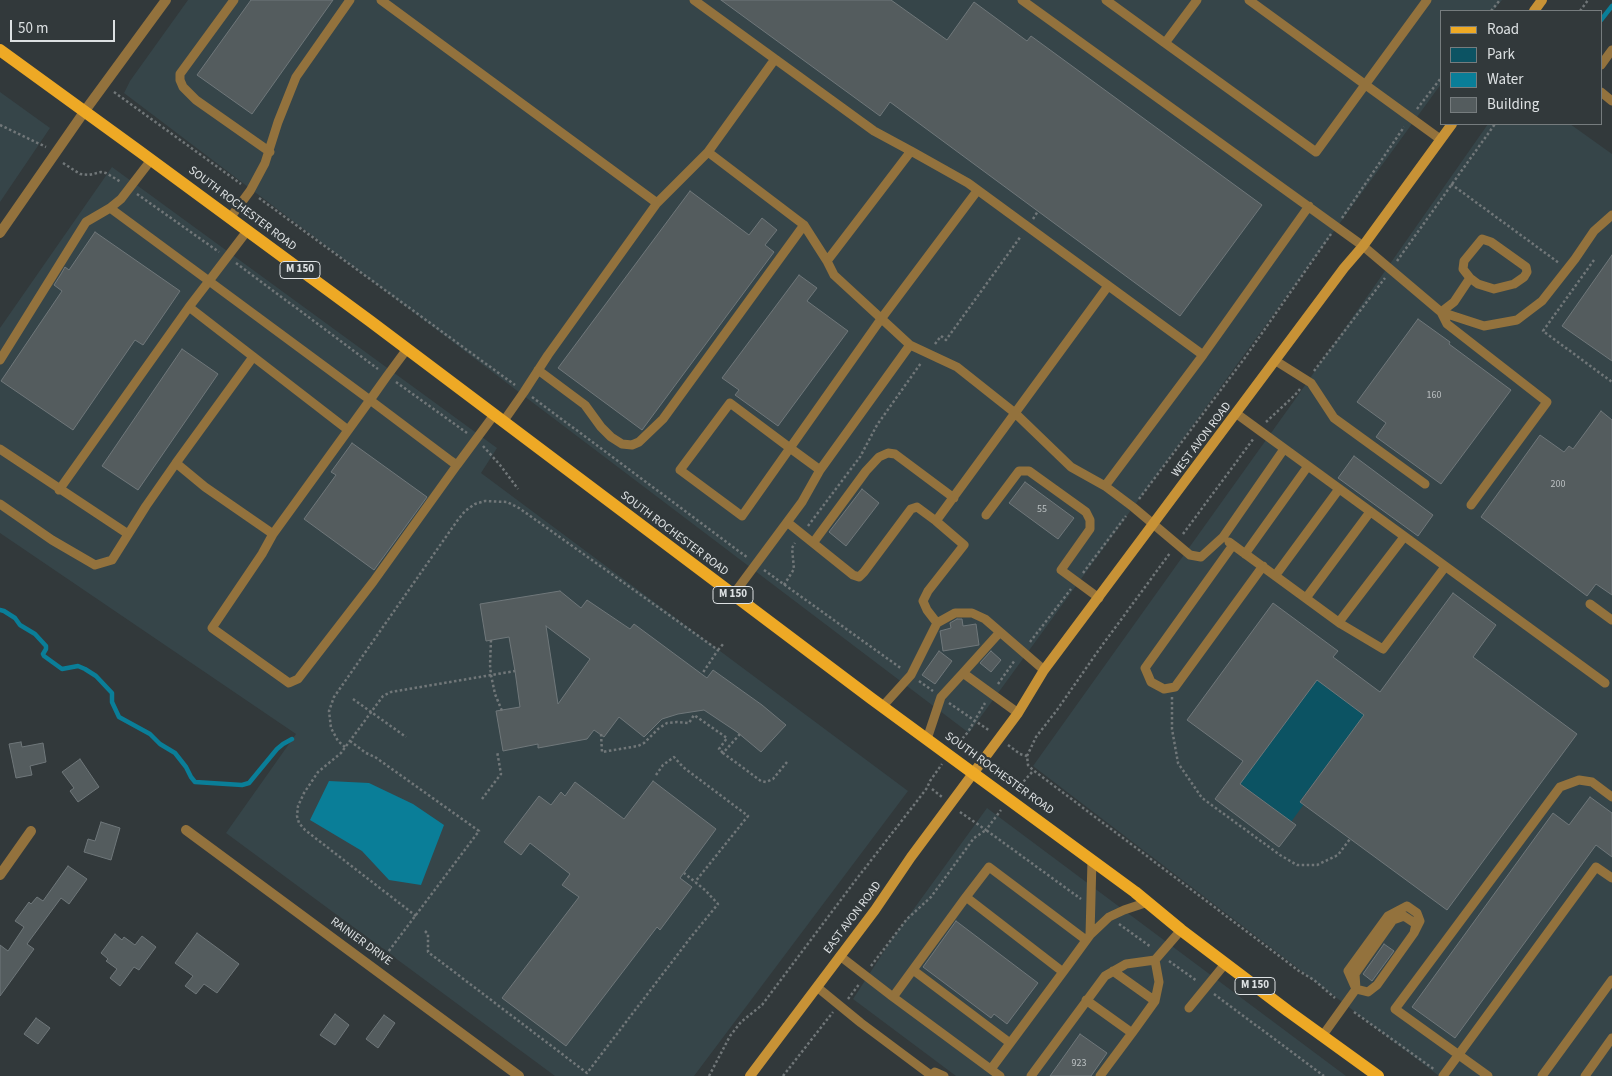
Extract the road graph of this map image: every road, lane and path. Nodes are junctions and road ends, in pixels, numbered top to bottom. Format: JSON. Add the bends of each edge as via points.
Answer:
{"nodes":[{"id":1,"x":166,"y":0,"type":"edge"},
{"id":2,"x":234,"y":0,"type":"edge"},
{"id":3,"x":350,"y":0,"type":"edge"},
{"id":4,"x":381,"y":0,"type":"edge"},
{"id":5,"x":694,"y":0,"type":"edge"},
{"id":6,"x":1022,"y":0,"type":"edge"},
{"id":7,"x":1106,"y":0,"type":"edge"},
{"id":8,"x":1249,"y":0,"type":"edge"},
{"id":9,"x":1427,"y":0,"type":"edge"},
{"id":10,"x":1192,"y":2,"type":"edge"},
{"id":11,"x":1164,"y":43,"type":"junction"},
{"id":12,"x":0,"y":50,"type":"edge"},
{"id":13,"x":1612,"y":50,"type":"edge"},
{"id":14,"x":775,"y":59,"type":"junction"},
{"id":15,"x":1602,"y":64,"type":"edge"},
{"id":16,"x":1440,"y":79,"type":"edge"},
{"id":17,"x":1365,"y":85,"type":"junction"},
{"id":18,"x":1602,"y":93,"type":"edge"},
{"id":19,"x":118,"y":94,"type":"dead end"},
{"id":20,"x":1612,"y":101,"type":"edge"},
{"id":21,"x":84,"y":112,"type":"junction"},
{"id":22,"x":1410,"y":118,"type":"junction"},
{"id":23,"x":0,"y":125,"type":"edge"},
{"id":24,"x":1451,"y":125,"type":"edge"},
{"id":25,"x":1440,"y":139,"type":"junction"},
{"id":26,"x":44,"y":146,"type":"dead end"},
{"id":27,"x":911,"y":151,"type":"junction"},
{"id":28,"x":270,"y":152,"type":"junction"},
{"id":29,"x":708,"y":152,"type":"junction"},
{"id":30,"x":151,"y":160,"type":"junction"},
{"id":31,"x":64,"y":163,"type":"dead end"},
{"id":32,"x":120,"y":182,"type":"dead end"},
{"id":33,"x":238,"y":182,"type":"dead end"},
{"id":34,"x":1451,"y":184,"type":"dead end"},
{"id":35,"x":977,"y":190,"type":"junction"},
{"id":36,"x":138,"y":195,"type":"dead end"},
{"id":37,"x":264,"y":202,"type":"dead end"},
{"id":38,"x":657,"y":203,"type":"junction"},
{"id":39,"x":1310,"y":206,"type":"junction"},
{"id":40,"x":110,"y":208,"type":"junction"},
{"id":41,"x":1038,"y":211,"type":"dead end"},
{"id":42,"x":1612,"y":214,"type":"edge"},
{"id":43,"x":230,"y":218,"type":"junction"},
{"id":44,"x":804,"y":224,"type":"junction"},
{"id":45,"x":1336,"y":226,"type":"junction"},
{"id":46,"x":1027,"y":227,"type":"junction"},
{"id":47,"x":247,"y":230,"type":"junction"},
{"id":48,"x":0,"y":233,"type":"edge"},
{"id":49,"x":1363,"y":246,"type":"junction"},
{"id":50,"x":214,"y":248,"type":"dead end"},
{"id":51,"x":1594,"y":260,"type":"dead end"},
{"id":52,"x":827,"y":261,"type":"junction"},
{"id":53,"x":238,"y":265,"type":"dead end"},
{"id":54,"x":1567,"y":269,"type":"junction"},
{"id":55,"x":1470,"y":278,"type":"junction"},
{"id":56,"x":1580,"y":280,"type":"junction"},
{"id":57,"x":209,"y":281,"type":"junction"},
{"id":58,"x":1108,"y":286,"type":"junction"},
{"id":59,"x":188,"y":307,"type":"junction"},
{"id":60,"x":1441,"y":312,"type":"junction"},
{"id":61,"x":881,"y":319,"type":"junction"},
{"id":62,"x":910,"y":346,"type":"junction"},
{"id":63,"x":407,"y":349,"type":"junction"},
{"id":64,"x":928,"y":354,"type":"junction"},
{"id":65,"x":1203,"y":355,"type":"junction"},
{"id":66,"x":253,"y":357,"type":"junction"},
{"id":67,"x":0,"y":360,"type":"edge"},
{"id":68,"x":1276,"y":361,"type":"junction"},
{"id":69,"x":377,"y":368,"type":"dead end"},
{"id":70,"x":538,"y":370,"type":"junction"},
{"id":71,"x":395,"y":382,"type":"dead end"},
{"id":72,"x":1612,"y":382,"type":"edge"},
{"id":73,"x":513,"y":383,"type":"dead end"},
{"id":74,"x":370,"y":400,"type":"junction"},
{"id":75,"x":537,"y":401,"type":"dead end"},
{"id":76,"x":1015,"y":413,"type":"junction"},
{"id":77,"x":1237,"y":414,"type":"junction"},
{"id":78,"x":498,"y":418,"type":"junction"},
{"id":79,"x":348,"y":430,"type":"junction"},
{"id":80,"x":468,"y":434,"type":"dead end"},
{"id":81,"x":482,"y":445,"type":"dead end"},
{"id":82,"x":790,"y":448,"type":"junction"},
{"id":83,"x":0,"y":449,"type":"edge"},
{"id":84,"x":1284,"y":449,"type":"junction"},
{"id":85,"x":176,"y":462,"type":"junction"},
{"id":86,"x":457,"y":465,"type":"junction"},
{"id":87,"x":1308,"y":466,"type":"junction"},
{"id":88,"x":820,"y":470,"type":"junction"},
{"id":89,"x":1425,"y":484,"type":"dead end"},
{"id":90,"x":1105,"y":486,"type":"junction"},
{"id":91,"x":518,"y":489,"type":"dead end"},
{"id":92,"x":1339,"y":489,"type":"junction"},
{"id":93,"x":60,"y":490,"type":"junction"},
{"id":94,"x":954,"y":498,"type":"junction"},
{"id":95,"x":0,"y":504,"type":"edge"},
{"id":96,"x":1471,"y":505,"type":"dead end"},
{"id":97,"x":1133,"y":507,"type":"junction"},
{"id":98,"x":1370,"y":512,"type":"junction"},
{"id":99,"x":986,"y":515,"type":"dead end"},
{"id":100,"x":787,"y":522,"type":"junction"},
{"id":101,"x":936,"y":522,"type":"junction"},
{"id":102,"x":1154,"y":525,"type":"junction"},
{"id":103,"x":128,"y":534,"type":"junction"},
{"id":104,"x":273,"y":534,"type":"junction"},
{"id":105,"x":802,"y":534,"type":"junction"},
{"id":106,"x":1223,"y":537,"type":"junction"},
{"id":107,"x":1404,"y":537,"type":"junction"},
{"id":108,"x":813,"y":543,"type":"junction"},
{"id":109,"x":1233,"y":544,"type":"junction"},
{"id":110,"x":1245,"y":554,"type":"junction"},
{"id":111,"x":746,"y":556,"type":"dead end"},
{"id":112,"x":1262,"y":566,"type":"junction"},
{"id":113,"x":1445,"y":567,"type":"junction"},
{"id":114,"x":769,"y":574,"type":"dead end"},
{"id":115,"x":1275,"y":576,"type":"junction"},
{"id":116,"x":1076,"y":582,"type":"junction"},
{"id":117,"x":784,"y":585,"type":"junction"},
{"id":118,"x":733,"y":595,"type":"junction"},
{"id":119,"x":1099,"y":598,"type":"junction"},
{"id":120,"x":1306,"y":598,"type":"junction"},
{"id":121,"x":1590,"y":604,"type":"dead end"},
{"id":122,"x":1612,"y":620,"type":"edge"},
{"id":123,"x":937,"y":622,"type":"junction"},
{"id":124,"x":1339,"y":622,"type":"junction"},
{"id":125,"x":1000,"y":632,"type":"junction"},
{"id":126,"x":491,"y":640,"type":"dead end"},
{"id":127,"x":724,"y":643,"type":"dead end"},
{"id":128,"x":718,"y":650,"type":"junction"},
{"id":129,"x":1022,"y":652,"type":"junction"},
{"id":130,"x":904,"y":670,"type":"dead end"},
{"id":131,"x":1044,"y":670,"type":"junction"},
{"id":132,"x":514,"y":671,"type":"dead end"},
{"id":133,"x":702,"y":674,"type":"dead end"},
{"id":134,"x":964,"y":674,"type":"junction"},
{"id":135,"x":491,"y":675,"type":"junction"},
{"id":136,"x":918,"y":680,"type":"dead end"},
{"id":137,"x":1605,"y":683,"type":"dead end"},
{"id":138,"x":1172,"y":688,"type":"junction"},
{"id":139,"x":932,"y":691,"type":"dead end"},
{"id":140,"x":990,"y":694,"type":"junction"},
{"id":141,"x":353,"y":699,"type":"dead end"},
{"id":142,"x":948,"y":702,"type":"dead end"},
{"id":143,"x":882,"y":706,"type":"junction"},
{"id":144,"x":371,"y":711,"type":"junction"},
{"id":145,"x":502,"y":711,"type":"dead end"},
{"id":146,"x":1018,"y":713,"type":"junction"},
{"id":147,"x":974,"y":721,"type":"junction"},
{"id":148,"x":982,"y":726,"type":"dead end"},
{"id":149,"x":968,"y":732,"type":"dead end"},
{"id":150,"x":601,"y":734,"type":"dead end"},
{"id":151,"x":740,"y":734,"type":"dead end"},
{"id":152,"x":406,"y":737,"type":"dead end"},
{"id":153,"x":927,"y":740,"type":"junction"},
{"id":154,"x":350,"y":741,"type":"junction"},
{"id":155,"x":345,"y":747,"type":"junction"},
{"id":156,"x":497,"y":751,"type":"dead end"},
{"id":157,"x":723,"y":753,"type":"junction"},
{"id":158,"x":1020,"y":754,"type":"dead end"},
{"id":159,"x":788,"y":762,"type":"dead end"},
{"id":160,"x":1033,"y":770,"type":"junction"},
{"id":161,"x":974,"y":773,"type":"junction"},
{"id":162,"x":656,"y":775,"type":"dead end"},
{"id":163,"x":1027,"y":776,"type":"dead end"},
{"id":164,"x":930,"y":781,"type":"dead end"},
{"id":165,"x":1612,"y":797,"type":"edge"},
{"id":166,"x":482,"y":799,"type":"dead end"},
{"id":167,"x":996,"y":817,"type":"dead end"},
{"id":168,"x":968,"y":818,"type":"dead end"},
{"id":169,"x":186,"y":830,"type":"dead end"},
{"id":170,"x":31,"y":831,"type":"dead end"},
{"id":171,"x":1350,"y":839,"type":"dead end"},
{"id":172,"x":1092,"y":860,"type":"junction"},
{"id":173,"x":684,"y":873,"type":"dead end"},
{"id":174,"x":0,"y":875,"type":"edge"},
{"id":175,"x":1612,"y":878,"type":"edge"},
{"id":176,"x":695,"y":882,"type":"junction"},
{"id":177,"x":966,"y":897,"type":"junction"},
{"id":178,"x":1148,"y":902,"type":"junction"},
{"id":179,"x":416,"y":916,"type":"junction"},
{"id":180,"x":1181,"y":930,"type":"junction"},
{"id":181,"x":425,"y":931,"type":"dead end"},
{"id":182,"x":1088,"y":938,"type":"junction"},
{"id":183,"x":388,"y":952,"type":"dead end"},
{"id":184,"x":840,"y":956,"type":"junction"},
{"id":185,"x":1155,"y":960,"type":"junction"},
{"id":186,"x":1225,"y":964,"type":"junction"},
{"id":187,"x":912,"y":970,"type":"junction"},
{"id":188,"x":1113,"y":971,"type":"junction"},
{"id":189,"x":1063,"y":972,"type":"junction"},
{"id":190,"x":1612,"y":980,"type":"edge"},
{"id":191,"x":817,"y":987,"type":"junction"},
{"id":192,"x":1356,"y":989,"type":"junction"},
{"id":193,"x":893,"y":997,"type":"junction"},
{"id":194,"x":1336,"y":999,"type":"dead end"},
{"id":195,"x":1086,"y":1000,"type":"junction"},
{"id":196,"x":1155,"y":1001,"type":"junction"},
{"id":197,"x":1190,"y":1008,"type":"dead end"},
{"id":198,"x":1352,"y":1010,"type":"dead end"},
{"id":199,"x":1132,"y":1033,"type":"junction"},
{"id":200,"x":1323,"y":1035,"type":"junction"},
{"id":201,"x":1612,"y":1038,"type":"edge"},
{"id":202,"x":1010,"y":1043,"type":"junction"},
{"id":203,"x":1459,"y":1055,"type":"junction"},
{"id":204,"x":991,"y":1069,"type":"junction"},
{"id":205,"x":1434,"y":1070,"type":"dead end"},
{"id":206,"x":519,"y":1076,"type":"edge"},
{"id":207,"x":709,"y":1076,"type":"edge"},
{"id":208,"x":750,"y":1076,"type":"edge"},
{"id":209,"x":932,"y":1076,"type":"edge"},
{"id":210,"x":944,"y":1076,"type":"edge"},
{"id":211,"x":1000,"y":1076,"type":"edge"},
{"id":212,"x":1031,"y":1076,"type":"edge"},
{"id":213,"x":1100,"y":1076,"type":"edge"},
{"id":214,"x":1378,"y":1076,"type":"edge"},
{"id":215,"x":1443,"y":1076,"type":"edge"},
{"id":216,"x":1488,"y":1076,"type":"edge"},
{"id":217,"x":1542,"y":1076,"type":"edge"},
{"id":218,"x":1585,"y":1076,"type":"edge"}],
"edges":[{"from":1,"to":21,"type":"street"},
{"from":2,"to":28,"type":"lane","via":[[180,74],[180,80],[196,100]]},
{"from":3,"to":28,"type":"lane","via":[[296,77]]},
{"from":4,"to":38,"type":"lane"},
{"from":5,"to":14,"type":"lane"},
{"from":6,"to":39,"type":"lane"},
{"from":7,"to":11,"type":"lane"},
{"from":8,"to":17,"type":"lane"},
{"from":9,"to":17,"type":"lane"},
{"from":10,"to":11,"type":"lane"},
{"from":11,"to":17,"type":"lane","via":[[1316,152]]},
{"from":12,"to":21,"type":"main road","name":"SOUTH ROCHESTER ROAD","number":"M 150"},
{"from":13,"to":15,"type":"lane"},
{"from":14,"to":27,"type":"lane","via":[[874,131]]},
{"from":14,"to":29,"type":"lane"},
{"from":16,"to":22,"type":"path"},
{"from":17,"to":22,"type":"lane"},
{"from":18,"to":20,"type":"lane"},
{"from":19,"to":33,"type":"path"},
{"from":21,"to":30,"type":"main road","name":"SOUTH ROCHESTER ROAD","number":"M 150"},
{"from":21,"to":48,"type":"street"},
{"from":22,"to":25,"type":"lane"},
{"from":22,"to":45,"type":"path"},
{"from":23,"to":26,"type":"path"},
{"from":24,"to":25,"type":"main road","name":"WEST AVON ROAD"},
{"from":25,"to":49,"type":"main road","name":"WEST AVON ROAD"},
{"from":27,"to":35,"type":"lane"},
{"from":27,"to":52,"type":"lane"},
{"from":28,"to":43,"type":"lane","via":[[255,183]]},
{"from":29,"to":38,"type":"lane"},
{"from":29,"to":44,"type":"lane"},
{"from":30,"to":40,"type":"lane","via":[[121,199]]},
{"from":30,"to":43,"type":"main road","name":"SOUTH ROCHESTER ROAD","number":"M 150"},
{"from":31,"to":32,"type":"path","via":[[80,174],[106,172]]},
{"from":34,"to":54,"type":"path"},
{"from":35,"to":46,"type":"lane"},
{"from":35,"to":61,"type":"lane"},
{"from":36,"to":50,"type":"path"},
{"from":37,"to":73,"type":"path"},
{"from":38,"to":70,"type":"lane"},
{"from":39,"to":45,"type":"lane"},
{"from":39,"to":65,"type":"lane"},
{"from":40,"to":57,"type":"lane"},
{"from":40,"to":67,"type":"lane","via":[[86,222]]},
{"from":41,"to":46,"type":"path"},
{"from":42,"to":54,"type":"lane","via":[[1594,231]]},
{"from":43,"to":47,"type":"main road","name":"SOUTH ROCHESTER ROAD","number":"M 150"},
{"from":44,"to":52,"type":"lane"},
{"from":44,"to":70,"type":"lane","via":[[664,419],[639,442],[622,444],[611,438],[585,405]]},
{"from":45,"to":49,"type":"lane"},
{"from":45,"to":97,"type":"path","via":[[1244,359]]},
{"from":46,"to":58,"type":"lane"},
{"from":46,"to":64,"type":"path","via":[[946,340],[941,336]]},
{"from":47,"to":57,"type":"lane"},
{"from":47,"to":63,"type":"main road","name":"SOUTH ROCHESTER ROAD","number":"M 150"},
{"from":49,"to":60,"type":"lane"},
{"from":49,"to":68,"type":"main road","name":"WEST AVON ROAD"},
{"from":51,"to":56,"type":"path"},
{"from":52,"to":61,"type":"lane","via":[[834,275]]},
{"from":53,"to":69,"type":"path"},
{"from":54,"to":56,"type":"path"},
{"from":54,"to":60,"type":"lane","via":[[1542,300],[1517,320],[1484,326]]},
{"from":55,"to":55,"type":"lane","via":[[1463,269],[1464,261],[1482,239],[1524,265],[1527,272],[1514,284],[1494,289]]},
{"from":55,"to":60,"type":"lane","via":[[1454,302]]},
{"from":56,"to":72,"type":"path","via":[[1543,331]]},
{"from":57,"to":59,"type":"lane"},
{"from":57,"to":74,"type":"lane"},
{"from":58,"to":65,"type":"lane"},
{"from":58,"to":76,"type":"lane"},
{"from":59,"to":66,"type":"lane"},
{"from":59,"to":93,"type":"lane"},
{"from":60,"to":96,"type":"lane","via":[[1447,324],[1547,402]]},
{"from":61,"to":62,"type":"lane"},
{"from":61,"to":82,"type":"lane"},
{"from":62,"to":64,"type":"lane"},
{"from":62,"to":88,"type":"lane"},
{"from":63,"to":74,"type":"lane"},
{"from":63,"to":78,"type":"main road","name":"SOUTH ROCHESTER ROAD","number":"M 150"},
{"from":64,"to":76,"type":"lane","via":[[957,367]]},
{"from":64,"to":105,"type":"path","via":[[877,425],[860,457]]},
{"from":65,"to":90,"type":"lane"},
{"from":66,"to":79,"type":"lane"},
{"from":66,"to":85,"type":"lane"},
{"from":68,"to":77,"type":"main road","name":"WEST AVON ROAD"},
{"from":68,"to":89,"type":"lane","via":[[1311,384],[1334,418]]},
{"from":70,"to":78,"type":"lane"},
{"from":71,"to":80,"type":"path"},
{"from":74,"to":79,"type":"lane"},
{"from":74,"to":86,"type":"lane"},
{"from":75,"to":111,"type":"path"},
{"from":76,"to":90,"type":"lane","via":[[1071,467]]},
{"from":76,"to":94,"type":"lane"},
{"from":77,"to":84,"type":"lane"},
{"from":77,"to":102,"type":"main road","name":"WEST AVON ROAD"},
{"from":78,"to":86,"type":"lane"},
{"from":78,"to":118,"type":"main road","name":"SOUTH ROCHESTER ROAD","number":"M 150"},
{"from":79,"to":104,"type":"lane"},
{"from":81,"to":91,"type":"path"},
{"from":82,"to":82,"type":"lane","via":[[730,402],[680,470],[742,516]]},
{"from":82,"to":88,"type":"lane"},
{"from":83,"to":93,"type":"lane"},
{"from":84,"to":87,"type":"lane"},
{"from":84,"to":106,"type":"lane"},
{"from":85,"to":103,"type":"lane"},
{"from":85,"to":104,"type":"lane"},
{"from":86,"to":104,"type":"lane","via":[[373,582],[298,679],[289,683],[212,628]]},
{"from":87,"to":92,"type":"lane"},
{"from":87,"to":110,"type":"lane"},
{"from":88,"to":100,"type":"lane"},
{"from":90,"to":97,"type":"lane"},
{"from":92,"to":98,"type":"lane"},
{"from":92,"to":115,"type":"lane"},
{"from":93,"to":103,"type":"lane"},
{"from":94,"to":101,"type":"lane"},
{"from":94,"to":108,"type":"lane","via":[[895,454],[888,453],[866,470]]},
{"from":95,"to":103,"type":"lane","via":[[95,565],[112,560]]},
{"from":97,"to":102,"type":"lane"},
{"from":97,"to":116,"type":"path"},
{"from":98,"to":107,"type":"lane"},
{"from":98,"to":120,"type":"lane"},
{"from":99,"to":116,"type":"lane","via":[[1019,471],[1029,471],[1086,512],[1090,529],[1061,570]]},
{"from":100,"to":105,"type":"lane"},
{"from":100,"to":118,"type":"lane"},
{"from":101,"to":108,"type":"lane","via":[[917,507],[911,509],[859,577]]},
{"from":101,"to":123,"type":"lane","via":[[964,545],[923,600]]},
{"from":102,"to":106,"type":"lane","via":[[1190,555],[1200,557]]},
{"from":102,"to":119,"type":"main road","name":"WEST AVON ROAD"},
{"from":105,"to":108,"type":"lane"},
{"from":105,"to":117,"type":"path","via":[[792,548],[794,569]]},
{"from":106,"to":109,"type":"lane"},
{"from":107,"to":113,"type":"lane"},
{"from":107,"to":124,"type":"lane"},
{"from":109,"to":110,"type":"lane"},
{"from":109,"to":138,"type":"lane","via":[[1145,668],[1151,682],[1164,689]]},
{"from":110,"to":112,"type":"lane"},
{"from":112,"to":115,"type":"lane"},
{"from":112,"to":138,"type":"lane"},
{"from":113,"to":124,"type":"lane","via":[[1383,649]]},
{"from":113,"to":137,"type":"lane"},
{"from":114,"to":117,"type":"path"},
{"from":115,"to":120,"type":"lane"},
{"from":116,"to":119,"type":"lane"},
{"from":116,"to":129,"type":"path"},
{"from":117,"to":130,"type":"path"},
{"from":118,"to":143,"type":"main road","name":"SOUTH ROCHESTER ROAD","number":"M 150"},
{"from":119,"to":131,"type":"main road","name":"WEST AVON ROAD"},
{"from":120,"to":124,"type":"lane"},
{"from":121,"to":122,"type":"lane"},
{"from":123,"to":125,"type":"lane","via":[[955,613],[972,613]]},
{"from":123,"to":143,"type":"lane","via":[[911,675]]},
{"from":125,"to":129,"type":"lane"},
{"from":125,"to":134,"type":"lane"},
{"from":126,"to":135,"type":"path"},
{"from":127,"to":128,"type":"path"},
{"from":128,"to":133,"type":"path"},
{"from":128,"to":155,"type":"path","via":[[519,508],[507,502],[485,501],[465,511],[457,521],[334,697],[329,711],[331,728]]},
{"from":129,"to":131,"type":"lane"},
{"from":129,"to":140,"type":"path"},
{"from":131,"to":146,"type":"main road","name":"WEST AVON ROAD"},
{"from":132,"to":135,"type":"path"},
{"from":134,"to":140,"type":"lane"},
{"from":134,"to":153,"type":"lane","via":[[941,697]]},
{"from":135,"to":144,"type":"path","via":[[391,692],[383,696]]},
{"from":135,"to":145,"type":"path"},
{"from":136,"to":139,"type":"path"},
{"from":138,"to":171,"type":"path","via":[[1172,729],[1178,763],[1202,798],[1297,865],[1317,866],[1338,855]]},
{"from":140,"to":146,"type":"lane"},
{"from":140,"to":147,"type":"path"},
{"from":141,"to":144,"type":"path"},
{"from":142,"to":147,"type":"path"},
{"from":143,"to":153,"type":"main road","name":"SOUTH ROCHESTER ROAD","number":"M 150"},
{"from":144,"to":152,"type":"path"},
{"from":144,"to":154,"type":"path"},
{"from":146,"to":161,"type":"main road","name":"WEST AVON ROAD"},
{"from":147,"to":148,"type":"path"},
{"from":147,"to":149,"type":"path"},
{"from":150,"to":157,"type":"path","via":[[602,752],[638,746],[667,724],[689,723],[694,716],[727,738],[719,749]]},
{"from":151,"to":157,"type":"path"},
{"from":153,"to":161,"type":"main road","name":"SOUTH ROCHESTER ROAD","number":"M 150"},
{"from":154,"to":155,"type":"path"},
{"from":154,"to":179,"type":"path","via":[[479,830]]},
{"from":155,"to":179,"type":"path","via":[[318,772],[304,793],[298,806],[299,823]]},
{"from":156,"to":166,"type":"path","via":[[501,774]]},
{"from":157,"to":159,"type":"path","via":[[766,782]]},
{"from":158,"to":160,"type":"path","via":[[1026,756]]},
{"from":160,"to":163,"type":"path"},
{"from":160,"to":194,"type":"path"},
{"from":161,"to":172,"type":"main road","name":"SOUTH ROCHESTER ROAD","number":"M 150"},
{"from":161,"to":184,"type":"main road","name":"EAST AVON ROAD"},
{"from":162,"to":176,"type":"path","via":[[674,757],[748,816]]},
{"from":164,"to":207,"type":"path","via":[[762,1005],[730,1036]]},
{"from":165,"to":203,"type":"lane","via":[[1592,782],[1578,780],[1560,788],[1395,1010]]},
{"from":167,"to":168,"type":"path","via":[[986,830]]},
{"from":169,"to":206,"type":"street","name":"RAINIER DRIVE"},
{"from":170,"to":174,"type":"street"},
{"from":172,"to":178,"type":"main road","name":"SOUTH ROCHESTER ROAD","number":"M 150"},
{"from":172,"to":182,"type":"lane"},
{"from":173,"to":176,"type":"path"},
{"from":175,"to":203,"type":"lane","via":[[1596,867]]},
{"from":176,"to":181,"type":"path","via":[[718,904],[587,1073],[428,952],[428,934]]},
{"from":177,"to":182,"type":"lane","via":[[989,867]]},
{"from":177,"to":187,"type":"lane"},
{"from":177,"to":189,"type":"lane"},
{"from":178,"to":180,"type":"main road","name":"SOUTH ROCHESTER ROAD","number":"M 150"},
{"from":178,"to":182,"type":"lane","via":[[1109,918]]},
{"from":179,"to":183,"type":"path"},
{"from":180,"to":185,"type":"lane"},
{"from":180,"to":186,"type":"main road","name":"SOUTH ROCHESTER ROAD","number":"M 150"},
{"from":182,"to":189,"type":"lane"},
{"from":184,"to":191,"type":"main road","name":"EAST AVON ROAD"},
{"from":184,"to":193,"type":"lane"},
{"from":185,"to":188,"type":"lane","via":[[1126,964]]},
{"from":185,"to":196,"type":"lane","via":[[1159,982]]},
{"from":186,"to":197,"type":"lane"},
{"from":186,"to":200,"type":"main road","name":"SOUTH ROCHESTER ROAD","number":"M 150"},
{"from":187,"to":193,"type":"lane"},
{"from":187,"to":202,"type":"lane"},
{"from":188,"to":195,"type":"lane"},
{"from":188,"to":196,"type":"lane"},
{"from":189,"to":202,"type":"lane"},
{"from":190,"to":217,"type":"lane"},
{"from":191,"to":208,"type":"main road","name":"EAST AVON ROAD"},
{"from":191,"to":209,"type":"lane"},
{"from":192,"to":192,"type":"lane","via":[[1368,992],[1377,985],[1414,933],[1420,921],[1418,913],[1407,906],[1388,916],[1348,971]]},
{"from":192,"to":200,"type":"lane"},
{"from":193,"to":204,"type":"lane"},
{"from":195,"to":199,"type":"lane"},
{"from":195,"to":212,"type":"lane"},
{"from":196,"to":199,"type":"lane"},
{"from":198,"to":205,"type":"path"},
{"from":199,"to":213,"type":"lane"},
{"from":200,"to":214,"type":"main road","name":"SOUTH ROCHESTER ROAD","number":"M 150"},
{"from":201,"to":218,"type":"lane"},
{"from":202,"to":204,"type":"lane"},
{"from":203,"to":215,"type":"lane"},
{"from":203,"to":216,"type":"lane"},
{"from":204,"to":211,"type":"lane"},
{"from":209,"to":210,"type":"lane","via":[[935,1072]]}]}
